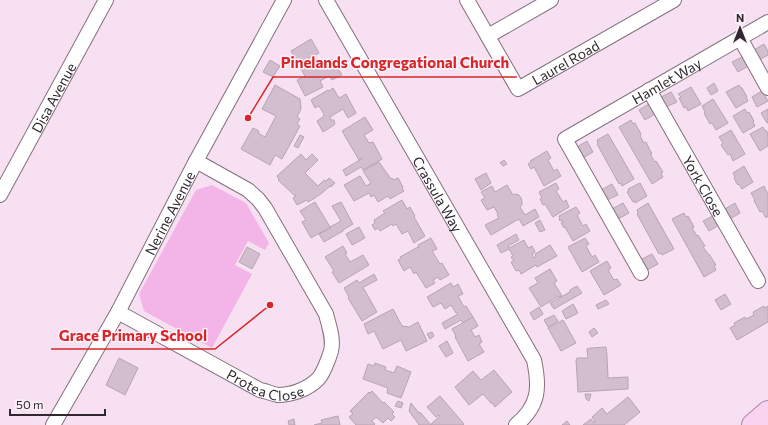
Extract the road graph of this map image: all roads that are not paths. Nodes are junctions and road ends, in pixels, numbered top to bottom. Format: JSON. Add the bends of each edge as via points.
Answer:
{"nodes":[{"id":1,"x":106,"y":0,"type":"edge"},
{"id":2,"x":284,"y":0,"type":"edge"},
{"id":3,"x":326,"y":0,"type":"edge"},
{"id":4,"x":467,"y":0,"type":"edge"},
{"id":5,"x":551,"y":0,"type":"edge"},
{"id":6,"x":674,"y":0,"type":"edge"},
{"id":7,"x":768,"y":22,"type":"edge"},
{"id":8,"x":486,"y":32,"type":"junction"},
{"id":9,"x":740,"y":38,"type":"junction"},
{"id":10,"x":768,"y":88,"type":"edge"},
{"id":11,"x":649,"y":90,"type":"junction"},
{"id":12,"x":196,"y":161,"type":"junction"},
{"id":13,"x":0,"y":195,"type":"edge"},
{"id":14,"x":641,"y":273,"type":"dead end"},
{"id":15,"x":758,"y":281,"type":"dead end"},
{"id":16,"x":118,"y":312,"type":"junction"},
{"id":17,"x":768,"y":412,"type":"edge"},
{"id":18,"x":53,"y":425,"type":"edge"},
{"id":19,"x":516,"y":425,"type":"edge"},
{"id":20,"x":753,"y":425,"type":"edge"}],
"edges":[{"from":1,"to":13,"type":"street","name":"Disa Avenue"},
{"from":2,"to":12,"type":"street","name":"Nerine Avenue"},
{"from":3,"to":19,"type":"street","name":"Crassula Way","via":[[534,360],[537,375],[534,404]]},
{"from":4,"to":8,"type":"street"},
{"from":5,"to":8,"type":"street"},
{"from":6,"to":8,"type":"street","name":"Laurel Road","via":[[518,90]]},
{"from":7,"to":9,"type":"street","name":"Hamlet Way"},
{"from":9,"to":10,"type":"street"},
{"from":9,"to":11,"type":"street","name":"Hamlet Way"},
{"from":11,"to":14,"type":"street","name":"Hamlet Way","via":[[565,139]]},
{"from":11,"to":15,"type":"street","name":"York Close"},
{"from":12,"to":16,"type":"street","name":"Nerine Avenue"},
{"from":12,"to":16,"type":"street","name":"Protea Close","via":[[248,190],[258,199],[326,314],[331,333],[331,350],[319,379],[290,394],[277,395],[260,390]]},
{"from":16,"to":18,"type":"street","name":"Nerine Avenue"},
{"from":17,"to":20,"type":"main road"}]}
